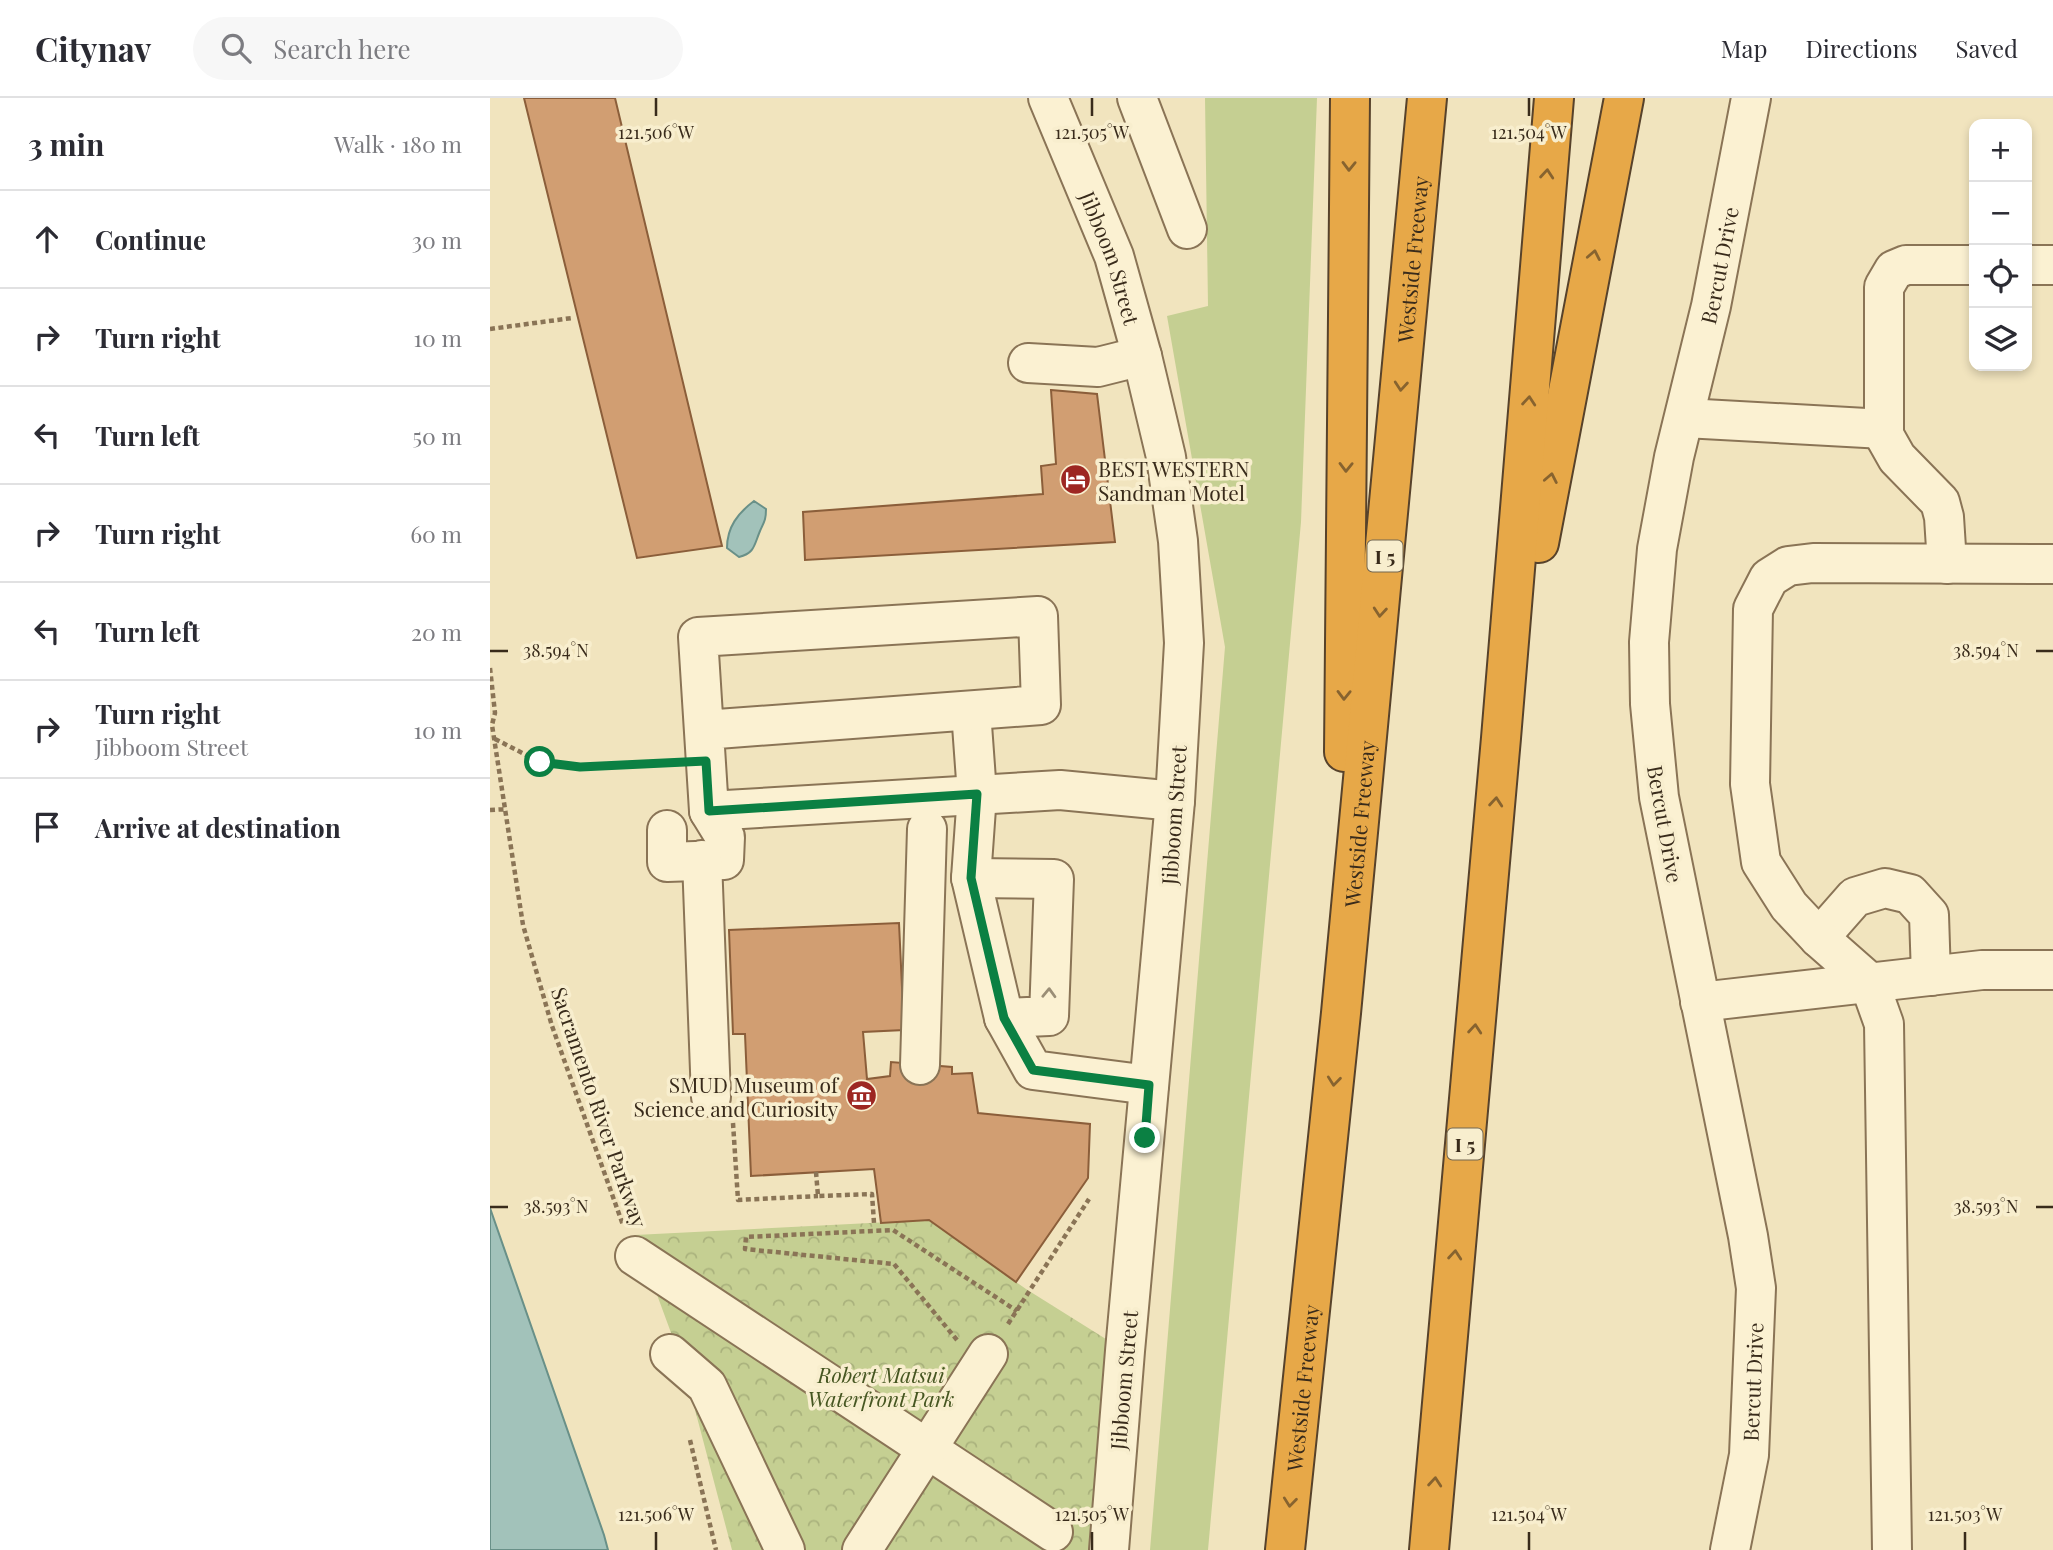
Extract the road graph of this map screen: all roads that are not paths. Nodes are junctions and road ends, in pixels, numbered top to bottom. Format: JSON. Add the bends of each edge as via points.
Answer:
{"nodes":[{"id":1,"x":1048,"y":98,"type":"edge"},
{"id":2,"x":1137,"y":98,"type":"edge"},
{"id":3,"x":1350,"y":98,"type":"edge"},
{"id":4,"x":1427,"y":98,"type":"edge"},
{"id":5,"x":1554,"y":98,"type":"edge"},
{"id":6,"x":1624,"y":98,"type":"edge"},
{"id":7,"x":1751,"y":98,"type":"edge"},
{"id":8,"x":1186,"y":229,"type":"dead end"},
{"id":9,"x":1969,"y":265,"type":"edge"},
{"id":10,"x":2032,"y":265,"type":"edge"},
{"id":11,"x":2053,"y":265,"type":"edge"},
{"id":12,"x":1142,"y":356,"type":"junction"},
{"id":13,"x":1028,"y":363,"type":"dead end"},
{"id":14,"x":1685,"y":418,"type":"junction"},
{"id":15,"x":1884,"y":429,"type":"junction"},
{"id":16,"x":1947,"y":564,"type":"junction"},
{"id":17,"x":2053,"y":564,"type":"edge"},
{"id":18,"x":971,"y":711,"type":"junction"},
{"id":19,"x":1501,"y":738,"type":"junction"},
{"id":20,"x":705,"y":745,"type":"junction"},
{"id":21,"x":977,"y":794,"type":"junction"},
{"id":22,"x":1175,"y":801,"type":"junction"},
{"id":23,"x":709,"y":811,"type":"junction"},
{"id":24,"x":927,"y":829,"type":"dead end"},
{"id":25,"x":667,"y":830,"type":"dead end"},
{"id":26,"x":702,"y":860,"type":"junction"},
{"id":27,"x":971,"y":878,"type":"junction"},
{"id":28,"x":1819,"y":938,"type":"junction"},
{"id":29,"x":2053,"y":970,"type":"edge"},
{"id":30,"x":1931,"y":976,"type":"junction"},
{"id":31,"x":1869,"y":982,"type":"junction"},
{"id":32,"x":1700,"y":1002,"type":"junction"},
{"id":33,"x":1341,"y":1013,"type":"junction"},
{"id":34,"x":1004,"y":1018,"type":"junction"},
{"id":35,"x":920,"y":1065,"type":"dead end"},
{"id":36,"x":1149,"y":1085,"type":"junction"},
{"id":37,"x":711,"y":1097,"type":"road end"},
{"id":38,"x":635,"y":1256,"type":"road end"},
{"id":39,"x":670,"y":1354,"type":"dead end"},
{"id":40,"x":984,"y":1361,"type":"road end"},
{"id":41,"x":928,"y":1448,"type":"junction"},
{"id":42,"x":1052,"y":1532,"type":"dead end"},
{"id":43,"x":785,"y":1550,"type":"edge"},
{"id":44,"x":862,"y":1550,"type":"edge"},
{"id":45,"x":1109,"y":1550,"type":"edge"},
{"id":46,"x":1285,"y":1550,"type":"edge"},
{"id":47,"x":1429,"y":1550,"type":"edge"},
{"id":48,"x":1730,"y":1550,"type":"edge"},
{"id":49,"x":1892,"y":1550,"type":"edge"}],
"edges":[{"from":1,"to":12,"type":"street","name":"Jibboom Street","via":[[1114,256]]},
{"from":2,"to":8,"type":"street"},
{"from":3,"to":33,"type":"highway","one_way":true},
{"from":4,"to":33,"type":"highway","name":"Westside Freeway","number":"I 5","one_way":true},
{"from":19,"to":5,"type":"highway","number":"I 5","one_way":true},
{"from":19,"to":6,"type":"highway","one_way":true},
{"from":7,"to":14,"type":"street","name":"Bercut Drive"},
{"from":9,"to":15,"type":"street","via":[[1906,265],[1894,270],[1884,287]]},
{"from":10,"to":11,"type":"street"},
{"from":12,"to":13,"type":"street","via":[[1098,367]]},
{"from":12,"to":22,"type":"street","name":"Jibboom Street","via":[[1166,457],[1178,541],[1184,643]]},
{"from":14,"to":15,"type":"street"},
{"from":14,"to":32,"type":"street","name":"Bercut Drive","via":[[1657,549],[1649,642],[1650,704],[1658,797]]},
{"from":15,"to":16,"type":"street","via":[[1897,458],[1940,502]]},
{"from":16,"to":17,"type":"street"},
{"from":16,"to":28,"type":"street","via":[[1788,566],[1769,578],[1753,609],[1750,784],[1761,862],[1790,906]]},
{"from":18,"to":20,"type":"street"},
{"from":18,"to":20,"type":"street","via":[[1041,705],[1038,616],[698,637]]},
{"from":18,"to":21,"type":"street"},
{"from":47,"to":19,"type":"highway","number":"I 5","one_way":true},
{"from":20,"to":23,"type":"street"},
{"from":21,"to":22,"type":"street","via":[[1060,790]]},
{"from":21,"to":23,"type":"street"},
{"from":21,"to":27,"type":"street"},
{"from":22,"to":36,"type":"street","name":"Jibboom Street"},
{"from":23,"to":26,"type":"street","via":[[725,837],[724,860]]},
{"from":24,"to":35,"type":"street"},
{"from":25,"to":26,"type":"street","via":[[667,862]]},
{"from":26,"to":37,"type":"street"},
{"from":27,"to":34,"type":"street"},
{"from":34,"to":27,"type":"street","one_way":true,"via":[[1049,1016],[1054,879]]},
{"from":28,"to":30,"type":"street","via":[[1855,897],[1885,888],[1910,894],[1929,915]]},
{"from":28,"to":31,"type":"street"},
{"from":29,"to":30,"type":"street"},
{"from":30,"to":31,"type":"street"},
{"from":31,"to":32,"type":"street"},
{"from":31,"to":49,"type":"street","via":[[1884,1024]]},
{"from":32,"to":48,"type":"street","name":"Bercut Drive","via":[[1756,1288],[1749,1455]]},
{"from":33,"to":46,"type":"highway","name":"Westside Freeway","number":"I 5","one_way":true},
{"from":34,"to":36,"type":"street","via":[[1033,1070]]},
{"from":36,"to":45,"type":"street","name":"Jibboom Street"},
{"from":38,"to":41,"type":"street"},
{"from":39,"to":43,"type":"street","via":[[707,1386]]},
{"from":40,"to":41,"type":"street"},
{"from":41,"to":42,"type":"street"},
{"from":41,"to":44,"type":"street"}]}
